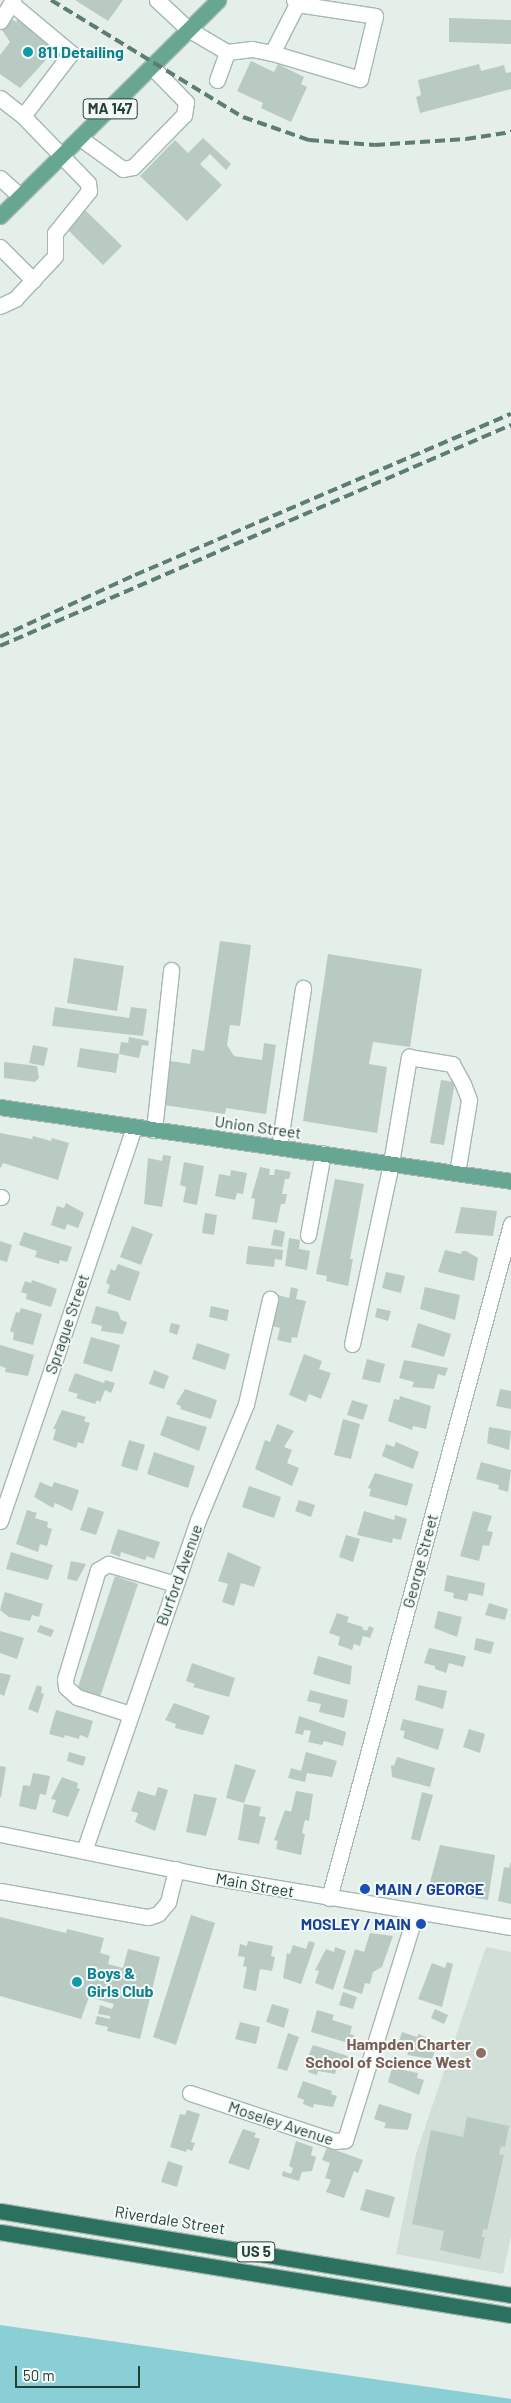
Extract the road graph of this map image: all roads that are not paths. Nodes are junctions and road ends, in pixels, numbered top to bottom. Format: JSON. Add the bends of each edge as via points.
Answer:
{"nodes":[{"id":1,"x":158,"y":0,"type":"edge"},
{"id":2,"x":218,"y":0,"type":"edge"},
{"id":3,"x":12,"y":2,"type":"edge"},
{"id":4,"x":295,"y":2,"type":"edge"},
{"id":5,"x":0,"y":21,"type":"edge"},
{"id":6,"x":188,"y":29,"type":"junction"},
{"id":7,"x":227,"y":52,"type":"junction"},
{"id":8,"x":272,"y":53,"type":"junction"},
{"id":9,"x":151,"y":66,"type":"junction"},
{"id":10,"x":217,"y":80,"type":"dead end"},
{"id":11,"x":0,"y":98,"type":"edge"},
{"id":12,"x":23,"y":116,"type":"junction"},
{"id":13,"x":80,"y":138,"type":"junction"},
{"id":14,"x":63,"y":155,"type":"junction"},
{"id":15,"x":0,"y":178,"type":"edge"},
{"id":16,"x":20,"y":196,"type":"junction"},
{"id":17,"x":0,"y":216,"type":"edge"},
{"id":18,"x":0,"y":247,"type":"edge"},
{"id":19,"x":33,"y":280,"type":"junction"},
{"id":20,"x":0,"y":306,"type":"edge"},
{"id":21,"x":171,"y":970,"type":"dead end"},
{"id":22,"x":303,"y":988,"type":"dead end"},
{"id":23,"x":0,"y":1107,"type":"edge"},
{"id":24,"x":134,"y":1128,"type":"junction"},
{"id":25,"x":154,"y":1130,"type":"junction"},
{"id":26,"x":279,"y":1147,"type":"junction"},
{"id":27,"x":323,"y":1153,"type":"junction"},
{"id":28,"x":391,"y":1163,"type":"junction"},
{"id":29,"x":457,"y":1173,"type":"junction"},
{"id":30,"x":511,"y":1181,"type":"edge"},
{"id":31,"x":511,"y":1224,"type":"edge"},
{"id":32,"x":308,"y":1235,"type":"dead end"},
{"id":33,"x":270,"y":1299,"type":"dead end"},
{"id":34,"x":352,"y":1344,"type":"dead end"},
{"id":35,"x":0,"y":1521,"type":"edge"},
{"id":36,"x":175,"y":1584,"type":"junction"},
{"id":37,"x":130,"y":1714,"type":"junction"},
{"id":38,"x":0,"y":1835,"type":"edge"},
{"id":39,"x":84,"y":1850,"type":"junction"},
{"id":40,"x":176,"y":1869,"type":"junction"},
{"id":41,"x":0,"y":1891,"type":"edge"},
{"id":42,"x":328,"y":1898,"type":"junction"},
{"id":43,"x":416,"y":1912,"type":"junction"},
{"id":44,"x":511,"y":1928,"type":"edge"},
{"id":45,"x":190,"y":2093,"type":"dead end"},
{"id":46,"x":0,"y":2211,"type":"edge"},
{"id":47,"x":0,"y":2232,"type":"edge"},
{"id":48,"x":511,"y":2296,"type":"edge"},
{"id":49,"x":511,"y":2315,"type":"edge"}],
"edges":[{"from":1,"to":6,"type":"street"},
{"from":2,"to":6,"type":"main road","number":"MA 147"},
{"from":3,"to":5,"type":"street"},
{"from":3,"to":12,"type":"street","via":[[71,53]]},
{"from":4,"to":8,"type":"street"},
{"from":4,"to":8,"type":"street","via":[[375,16],[360,78]]},
{"from":6,"to":7,"type":"street"},
{"from":6,"to":9,"type":"main road","number":"MA 147"},
{"from":7,"to":8,"type":"street","via":[[252,48]]},
{"from":7,"to":10,"type":"street"},
{"from":9,"to":13,"type":"main road","number":"MA 147"},
{"from":9,"to":13,"type":"street","via":[[186,102],[184,115],[133,166],[123,169]]},
{"from":11,"to":12,"type":"street"},
{"from":12,"to":14,"type":"street"},
{"from":13,"to":14,"type":"main road","number":"MA 147"},
{"from":14,"to":16,"type":"main road","number":"MA 147"},
{"from":14,"to":19,"type":"street","via":[[88,183],[89,191],[55,233],[55,256]]},
{"from":15,"to":16,"type":"street"},
{"from":16,"to":17,"type":"main road","number":"MA 147"},
{"from":18,"to":19,"type":"street"},
{"from":19,"to":20,"type":"street","via":[[15,299]]},
{"from":21,"to":25,"type":"street"},
{"from":22,"to":26,"type":"street"},
{"from":23,"to":24,"type":"main road","name":"Union Street"},
{"from":24,"to":25,"type":"main road","name":"Union Street"},
{"from":24,"to":35,"type":"street","name":"Sprague Street"},
{"from":25,"to":26,"type":"main road","name":"Union Street"},
{"from":26,"to":27,"type":"main road","name":"Union Street"},
{"from":27,"to":28,"type":"main road","name":"Union Street"},
{"from":27,"to":32,"type":"street"},
{"from":28,"to":29,"type":"main road","name":"Union Street"},
{"from":28,"to":29,"type":"street","via":[[409,1057],[452,1064],[469,1100]]},
{"from":28,"to":34,"type":"street"},
{"from":29,"to":30,"type":"main road","name":"Union Street"},
{"from":31,"to":42,"type":"street","name":"George Street"},
{"from":33,"to":36,"type":"street","name":"Burford Avenue","via":[[246,1404]]},
{"from":36,"to":37,"type":"street","name":"Burford Avenue"},
{"from":36,"to":37,"type":"street","via":[[108,1564],[98,1570],[65,1679],[66,1687],[78,1697]]},
{"from":37,"to":39,"type":"street","name":"Burford Avenue"},
{"from":38,"to":39,"type":"street","name":"Main Street"},
{"from":39,"to":40,"type":"street","name":"Main Street"},
{"from":40,"to":41,"type":"street","via":[[168,1902],[158,1914],[148,1917]]},
{"from":40,"to":42,"type":"street","name":"Main Street"},
{"from":42,"to":43,"type":"street","name":"Main Street"},
{"from":43,"to":44,"type":"street","name":"Main Street"},
{"from":43,"to":45,"type":"street","name":"Moseley Avenue","via":[[345,2140],[335,2141]]},
{"from":46,"to":48,"type":"highway","name":"Riverdale Street","number":"US 5"},
{"from":47,"to":49,"type":"highway","number":"US 5"}]}
